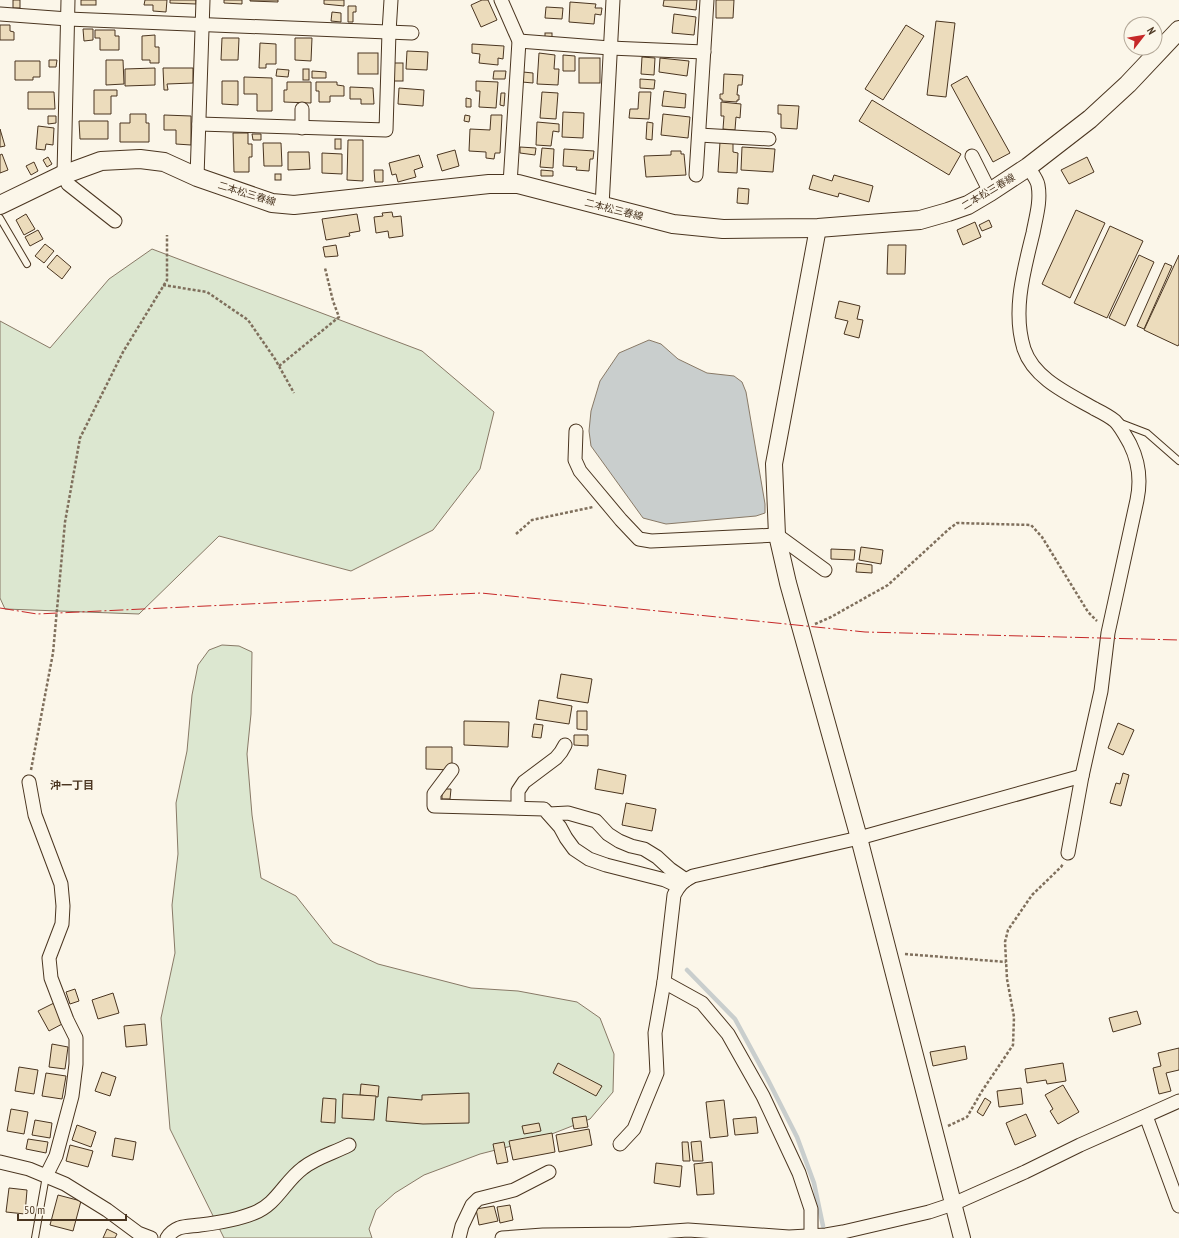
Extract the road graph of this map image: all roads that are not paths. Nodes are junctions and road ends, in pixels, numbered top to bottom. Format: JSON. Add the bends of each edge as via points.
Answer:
{"nodes":[{"id":1,"x":68,"y":0,"type":"edge"},
{"id":2,"x":203,"y":0,"type":"edge"},
{"id":3,"x":391,"y":0,"type":"edge"},
{"id":4,"x":501,"y":0,"type":"edge"},
{"id":5,"x":613,"y":0,"type":"edge"},
{"id":6,"x":707,"y":0,"type":"edge"},
{"id":7,"x":0,"y":14,"type":"edge"},
{"id":8,"x":68,"y":19,"type":"junction"},
{"id":9,"x":202,"y":24,"type":"junction"},
{"id":10,"x":1179,"y":30,"type":"edge"},
{"id":11,"x":389,"y":32,"type":"junction"},
{"id":12,"x":412,"y":33,"type":"dead end"},
{"id":13,"x":518,"y":41,"type":"junction"},
{"id":14,"x":610,"y":48,"type":"junction"},
{"id":15,"x":704,"y":52,"type":"junction"},
{"id":16,"x":302,"y":109,"type":"dead end"},
{"id":17,"x":199,"y":124,"type":"junction"},
{"id":18,"x":302,"y":128,"type":"junction"},
{"id":19,"x":699,"y":135,"type":"junction"},
{"id":20,"x":769,"y":139,"type":"dead end"},
{"id":21,"x":972,"y":156,"type":"dead end"},
{"id":22,"x":1028,"y":167,"type":"junction"},
{"id":23,"x":64,"y":174,"type":"junction"},
{"id":24,"x":696,"y":175,"type":"dead end"},
{"id":25,"x":197,"y":177,"type":"junction"},
{"id":26,"x":510,"y":184,"type":"junction"},
{"id":27,"x":990,"y":192,"type":"junction"},
{"id":28,"x":0,"y":205,"type":"edge"},
{"id":29,"x":602,"y":206,"type":"junction"},
{"id":30,"x":0,"y":218,"type":"edge"},
{"id":31,"x":115,"y":221,"type":"dead end"},
{"id":32,"x":818,"y":228,"type":"junction"},
{"id":33,"x":27,"y":264,"type":"dead end"},
{"id":34,"x":1115,"y":422,"type":"junction"},
{"id":35,"x":576,"y":431,"type":"dead end"},
{"id":36,"x":1179,"y":461,"type":"edge"},
{"id":37,"x":777,"y":535,"type":"junction"},
{"id":38,"x":825,"y":570,"type":"dead end"},
{"id":39,"x":564,"y":745,"type":"dead end"},
{"id":40,"x":452,"y":770,"type":"dead end"},
{"id":41,"x":1082,"y":776,"type":"junction"},
{"id":42,"x":29,"y":782,"type":"road end"},
{"id":43,"x":518,"y":808,"type":"junction"},
{"id":44,"x":549,"y":814,"type":"junction"},
{"id":45,"x":859,"y":838,"type":"junction"},
{"id":46,"x":1068,"y":853,"type":"road end"},
{"id":47,"x":682,"y":883,"type":"junction"},
{"id":48,"x":664,"y":982,"type":"junction"},
{"id":49,"x":1179,"y":1101,"type":"edge"},
{"id":50,"x":1146,"y":1116,"type":"junction"},
{"id":51,"x":620,"y":1144,"type":"dead end"},
{"id":52,"x":349,"y":1145,"type":"dead end"},
{"id":53,"x":0,"y":1162,"type":"edge"},
{"id":54,"x":550,"y":1172,"type":"dead end"},
{"id":55,"x":46,"y":1176,"type":"junction"},
{"id":56,"x":953,"y":1204,"type":"junction"},
{"id":57,"x":1179,"y":1206,"type":"edge"},
{"id":58,"x":137,"y":1236,"type":"edge"},
{"id":59,"x":811,"y":1236,"type":"edge"},
{"id":60,"x":35,"y":1238,"type":"edge"},
{"id":61,"x":151,"y":1238,"type":"edge"},
{"id":62,"x":167,"y":1238,"type":"edge"},
{"id":63,"x":459,"y":1238,"type":"edge"},
{"id":64,"x":502,"y":1238,"type":"edge"},
{"id":65,"x":962,"y":1238,"type":"edge"}],
"edges":[{"from":1,"to":8,"type":"street"},
{"from":2,"to":9,"type":"street"},
{"from":3,"to":11,"type":"street"},
{"from":4,"to":13,"type":"street"},
{"from":5,"to":14,"type":"street"},
{"from":6,"to":15,"type":"street"},
{"from":7,"to":8,"type":"street"},
{"from":8,"to":9,"type":"street"},
{"from":8,"to":23,"type":"street"},
{"from":9,"to":11,"type":"street"},
{"from":9,"to":17,"type":"street"},
{"from":10,"to":22,"type":"main road","name":"二本松三春線","via":[[1128,84],[1090,119]]},
{"from":11,"to":12,"type":"street"},
{"from":11,"to":18,"type":"street","via":[[386,130]]},
{"from":13,"to":14,"type":"street"},
{"from":13,"to":26,"type":"street"},
{"from":14,"to":15,"type":"street"},
{"from":14,"to":29,"type":"street"},
{"from":15,"to":19,"type":"street"},
{"from":16,"to":18,"type":"street"},
{"from":17,"to":18,"type":"street"},
{"from":17,"to":25,"type":"street"},
{"from":19,"to":20,"type":"street"},
{"from":19,"to":24,"type":"street"},
{"from":21,"to":27,"type":"street"},
{"from":22,"to":27,"type":"main road","name":"二本松三春線"},
{"from":22,"to":34,"type":"street","via":[[1038,183],[1040,202],[1022,280],[1019,307],[1024,350],[1047,380]]},
{"from":23,"to":25,"type":"main road","name":"二本松三春線","via":[[101,161],[140,159],[164,162]]},
{"from":23,"to":28,"type":"main road","name":"二本松三春線"},
{"from":23,"to":31,"type":"street","via":[[68,184]]},
{"from":25,"to":26,"type":"main road","name":"二本松三春線","via":[[272,203],[294,205],[489,184]]},
{"from":26,"to":29,"type":"main road","name":"二本松三春線"},
{"from":27,"to":32,"type":"main road","name":"二本松三春線","via":[[968,205],[920,220]]},
{"from":29,"to":32,"type":"main road","name":"二本松三春線","via":[[673,224],[723,229]]},
{"from":30,"to":33,"type":"lane"},
{"from":32,"to":37,"type":"street","via":[[774,464]]},
{"from":34,"to":36,"type":"lane","via":[[1147,433]]},
{"from":34,"to":41,"type":"street","via":[[1134,452],[1138,465],[1139,489],[1108,634],[1102,691]]},
{"from":35,"to":37,"type":"street","via":[[575,460],[580,471],[639,539],[651,541]]},
{"from":37,"to":38,"type":"street"},
{"from":37,"to":45,"type":"street"},
{"from":39,"to":43,"type":"street","via":[[556,758],[524,782],[518,792]]},
{"from":40,"to":43,"type":"street","via":[[434,794],[434,806]]},
{"from":41,"to":45,"type":"street"},
{"from":41,"to":46,"type":"street"},
{"from":42,"to":55,"type":"street","via":[[35,815],[61,884],[62,924],[49,958],[51,978],[76,1038],[72,1096],[56,1156]]},
{"from":43,"to":44,"type":"street","via":[[544,810]]},
{"from":44,"to":47,"type":"street","via":[[568,813],[596,821],[619,841],[657,856]]},
{"from":44,"to":47,"type":"street","via":[[574,849],[589,859]]},
{"from":45,"to":47,"type":"street","via":[[693,876]]},
{"from":45,"to":56,"type":"street"},
{"from":47,"to":48,"type":"street","via":[[674,894]]},
{"from":48,"to":51,"type":"street","via":[[655,1033],[657,1073],[634,1129]]},
{"from":48,"to":59,"type":"street","via":[[702,1003],[728,1034],[763,1096],[799,1173],[811,1209]]},
{"from":49,"to":50,"type":"street"},
{"from":50,"to":56,"type":"street"},
{"from":50,"to":57,"type":"street"},
{"from":52,"to":62,"type":"street","via":[[315,1159],[302,1168],[274,1201],[254,1214],[179,1228]]},
{"from":53,"to":55,"type":"street","via":[[30,1168]]},
{"from":54,"to":63,"type":"street","via":[[514,1190],[478,1199],[468,1212]]},
{"from":55,"to":58,"type":"street","via":[[65,1184],[107,1210]]},
{"from":55,"to":60,"type":"lane"},
{"from":56,"to":59,"type":"street","via":[[843,1232]]},
{"from":56,"to":65,"type":"street"},
{"from":58,"to":61,"type":"street"},
{"from":59,"to":64,"type":"street","via":[[789,1237],[688,1230]]}]}
